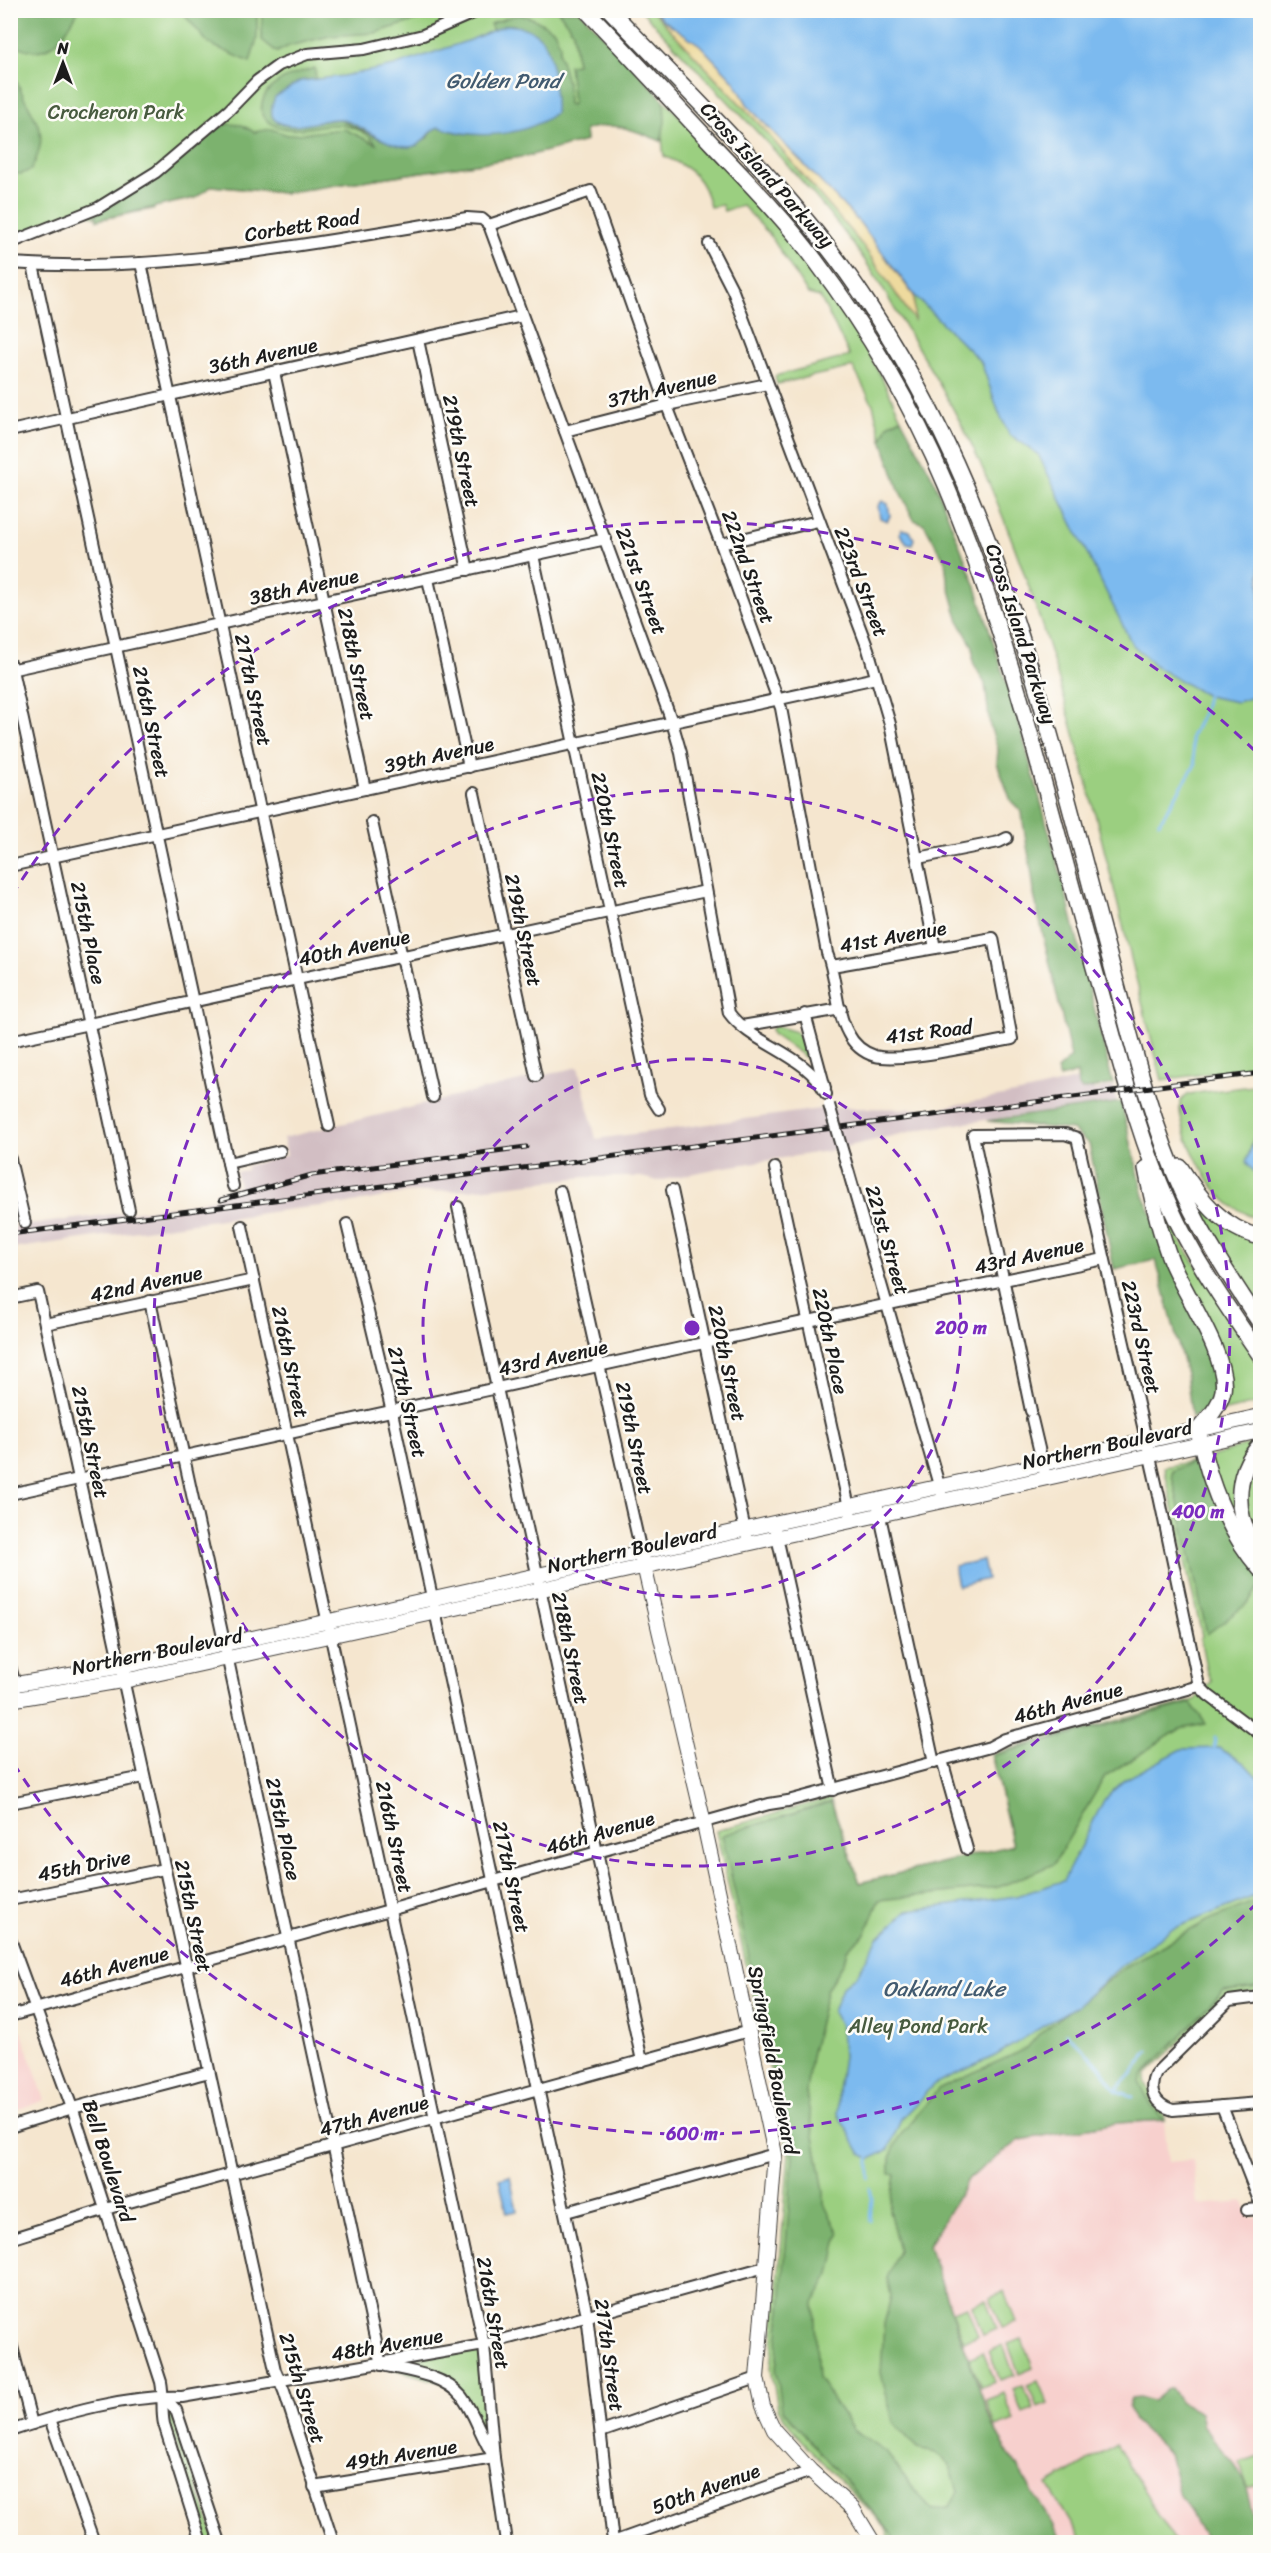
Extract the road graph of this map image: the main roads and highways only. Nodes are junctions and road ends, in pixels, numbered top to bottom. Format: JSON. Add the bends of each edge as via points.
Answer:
{"nodes":[{"id":1,"x":586,"y":10,"type":"edge"},
{"id":2,"x":610,"y":10,"type":"edge"},
{"id":3,"x":1131,"y":1038,"type":"junction"},
{"id":4,"x":1132,"y":1104,"type":"junction"},
{"id":5,"x":1260,"y":1237,"type":"edge"},
{"id":6,"x":1260,"y":1323,"type":"edge"},
{"id":7,"x":1260,"y":1355,"type":"edge"},
{"id":8,"x":1260,"y":1416,"type":"edge"},
{"id":9,"x":1260,"y":1431,"type":"edge"},
{"id":10,"x":1200,"y":1437,"type":"junction"},
{"id":11,"x":1260,"y":1445,"type":"edge"},
{"id":12,"x":1044,"y":1471,"type":"junction"},
{"id":13,"x":878,"y":1508,"type":"junction"},
{"id":14,"x":1260,"y":1550,"type":"edge"},
{"id":15,"x":641,"y":1552,"type":"junction"},
{"id":16,"x":644,"y":1567,"type":"junction"},
{"id":17,"x":1260,"y":1569,"type":"edge"},
{"id":18,"x":12,"y":1684,"type":"edge"},
{"id":19,"x":14,"y":1699,"type":"edge"},
{"id":20,"x":873,"y":2542,"type":"edge"}],
"edges":[{"from":1,"to":4,"type":"highway","name":"Cross Island Parkway","via":[[771,205],[814,258],[880,356],[917,423],[949,492],[1002,634]]},
{"from":2,"to":3,"type":"highway","name":"Cross Island Parkway","via":[[826,246],[866,300],[930,411],[985,534],[1027,656]]},
{"from":3,"to":5,"type":"highway","via":[[1180,1167],[1197,1194],[1222,1220]]},
{"from":3,"to":6,"type":"highway","name":"Cross Island Parkway","via":[[1164,1147],[1185,1196]]},
{"from":4,"to":7,"type":"highway","name":"Cross Island Parkway","via":[[1170,1208]]},
{"from":4,"to":10,"type":"highway","via":[[1155,1213],[1172,1262],[1221,1366],[1223,1390]]},
{"from":8,"to":10,"type":"main road","name":"Northern Boulevard"},
{"from":9,"to":10,"type":"main road","name":"Northern Boulevard"},
{"from":10,"to":12,"type":"main road","name":"Northern Boulevard"},
{"from":10,"to":17,"type":"highway","via":[[1234,1531]]},
{"from":11,"to":14,"type":"highway","via":[[1243,1471],[1240,1491],[1242,1515]]},
{"from":12,"to":13,"type":"main road","name":"Northern Boulevard","via":[[940,1487]]},
{"from":12,"to":13,"type":"main road","name":"Northern Boulevard","via":[[944,1501]]},
{"from":13,"to":15,"type":"main road","name":"Northern Boulevard","via":[[849,1507]]},
{"from":13,"to":16,"type":"main road","name":"Northern Boulevard","via":[[852,1521]]},
{"from":15,"to":16,"type":"main road","name":"Springfield Boulevard"},
{"from":15,"to":18,"type":"main road","name":"Northern Boulevard","via":[[121,1667]]},
{"from":16,"to":19,"type":"main road","name":"Northern Boulevard","via":[[124,1681]]},
{"from":16,"to":20,"type":"main road","name":"Springfield Boulevard","via":[[775,2154],[757,2378],[763,2406],[774,2430],[853,2510]]}]}
